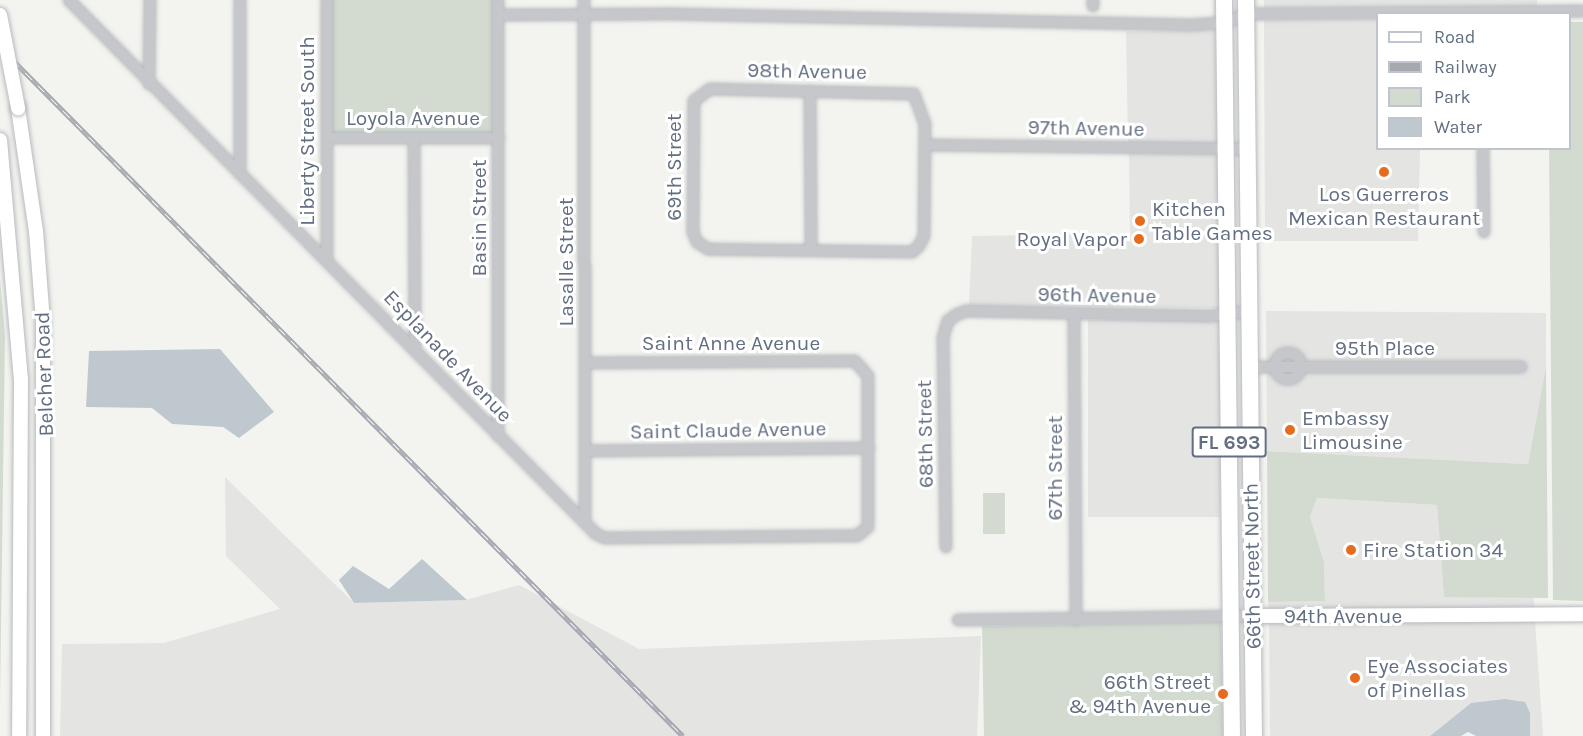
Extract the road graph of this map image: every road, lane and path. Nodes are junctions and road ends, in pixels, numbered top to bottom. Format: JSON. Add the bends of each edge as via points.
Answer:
{"nodes":[{"id":1,"x":69,"y":0,"type":"edge"},
{"id":2,"x":150,"y":0,"type":"edge"},
{"id":3,"x":240,"y":0,"type":"edge"},
{"id":4,"x":327,"y":0,"type":"edge"},
{"id":5,"x":498,"y":0,"type":"edge"},
{"id":6,"x":584,"y":0,"type":"edge"},
{"id":7,"x":1224,"y":0,"type":"edge"},
{"id":8,"x":1246,"y":7,"type":"edge"},
{"id":9,"x":1583,"y":11,"type":"edge"},
{"id":10,"x":1441,"y":12,"type":"edge"},
{"id":11,"x":1532,"y":12,"type":"edge"},
{"id":12,"x":584,"y":13,"type":"junction"},
{"id":13,"x":0,"y":15,"type":"edge"},
{"id":14,"x":498,"y":15,"type":"junction"},
{"id":15,"x":1224,"y":24,"type":"junction"},
{"id":16,"x":149,"y":84,"type":"junction"},
{"id":17,"x":810,"y":91,"type":"junction"},
{"id":18,"x":700,"y":94,"type":"joint"},
{"id":19,"x":328,"y":138,"type":"junction"},
{"id":20,"x":414,"y":138,"type":"junction"},
{"id":21,"x":499,"y":138,"type":"junction"},
{"id":22,"x":0,"y":140,"type":"edge"},
{"id":23,"x":925,"y":145,"type":"junction"},
{"id":24,"x":1225,"y":148,"type":"junction"},
{"id":25,"x":1247,"y":149,"type":"junction"},
{"id":26,"x":1483,"y":150,"type":"edge"},
{"id":27,"x":240,"y":174,"type":"junction"},
{"id":28,"x":1484,"y":232,"type":"dead end"},
{"id":29,"x":810,"y":249,"type":"junction"},
{"id":30,"x":327,"y":261,"type":"junction"},
{"id":31,"x":1248,"y":311,"type":"junction"},
{"id":32,"x":1227,"y":312,"type":"junction"},
{"id":33,"x":1074,"y":315,"type":"junction"},
{"id":34,"x":948,"y":321,"type":"joint"},
{"id":35,"x":415,"y":349,"type":"junction"},
{"id":36,"x":586,"y":363,"type":"junction"},
{"id":37,"x":1249,"y":367,"type":"junction"},
{"id":38,"x":1521,"y":367,"type":"dead end"},
{"id":39,"x":498,"y":436,"type":"junction"},
{"id":40,"x":869,"y":448,"type":"junction"},
{"id":41,"x":587,"y":451,"type":"junction"},
{"id":42,"x":585,"y":523,"type":"junction"},
{"id":43,"x":946,"y":547,"type":"dead end"},
{"id":44,"x":1583,"y":614,"type":"edge"},
{"id":45,"x":1232,"y":616,"type":"junction"},
{"id":46,"x":1253,"y":616,"type":"junction"},
{"id":47,"x":1076,"y":620,"type":"junction"},
{"id":48,"x":958,"y":621,"type":"dead end"},
{"id":49,"x":19,"y":736,"type":"edge"},
{"id":50,"x":43,"y":736,"type":"edge"},
{"id":51,"x":1232,"y":736,"type":"edge"},
{"id":52,"x":1254,"y":736,"type":"edge"}],
"edges":[{"from":1,"to":16,"type":"street","name":"Esplanade Avenue"},
{"from":2,"to":16,"type":"street"},
{"from":3,"to":27,"type":"street"},
{"from":4,"to":19,"type":"street","name":"Liberty Street South"},
{"from":5,"to":14,"type":"street","name":"Basin Street"},
{"from":6,"to":12,"type":"street","name":"Lasalle Street"},
{"from":7,"to":15,"type":"main road","name":"66th Street North","number":"FL 693"},
{"from":8,"to":10,"type":"street"},
{"from":8,"to":15,"type":"street"},
{"from":8,"to":25,"type":"main road","name":"66th Street North","number":"FL 693"},
{"from":9,"to":11,"type":"street"},
{"from":12,"to":14,"type":"street"},
{"from":12,"to":15,"type":"street"},
{"from":12,"to":36,"type":"street","name":"Lasalle Street"},
{"from":13,"to":50,"type":"main road","name":"Belcher Road","bridge":true,"via":[[36,231],[44,333]]},
{"from":14,"to":21,"type":"street","name":"Basin Street"},
{"from":15,"to":24,"type":"main road","name":"66th Street North","number":"FL 693"},
{"from":16,"to":27,"type":"street","name":"Esplanade Avenue"},
{"from":17,"to":18,"type":"street","name":"98th Avenue","via":[[710,89]]},
{"from":17,"to":23,"type":"street","name":"98th Avenue","via":[[914,94],[921,106]]},
{"from":17,"to":29,"type":"street"},
{"from":18,"to":29,"type":"street","name":"69th Street","via":[[694,101],[693,232],[697,242],[708,249]]},
{"from":19,"to":20,"type":"street","name":"Loyola Avenue"},
{"from":19,"to":30,"type":"street","name":"Liberty Street South"},
{"from":20,"to":21,"type":"street","name":"Loyola Avenue"},
{"from":20,"to":35,"type":"street"},
{"from":21,"to":39,"type":"street","name":"Basin Street"},
{"from":22,"to":49,"type":"main road","name":"Belcher Road","via":[[21,379]]},
{"from":23,"to":24,"type":"street","name":"97th Avenue"},
{"from":23,"to":29,"type":"street","via":[[924,236],[919,246],[912,252]]},
{"from":24,"to":25,"type":"street","name":"97th Avenue"},
{"from":24,"to":32,"type":"main road","name":"66th Street North","number":"FL 693"},
{"from":25,"to":31,"type":"main road","name":"66th Street North","number":"FL 693"},
{"from":26,"to":28,"type":"street"},
{"from":27,"to":30,"type":"street","name":"Esplanade Avenue"},
{"from":30,"to":35,"type":"street","name":"Esplanade Avenue"},
{"from":31,"to":32,"type":"street","name":"96th Avenue"},
{"from":31,"to":37,"type":"main road","name":"66th Street North","number":"FL 693"},
{"from":32,"to":33,"type":"street","name":"96th Avenue","via":[[1210,316]]},
{"from":32,"to":45,"type":"main road","name":"66th Street North","number":"FL 693"},
{"from":33,"to":34,"type":"street","name":"96th Avenue","via":[[966,312]]},
{"from":33,"to":47,"type":"street","name":"67th Street"},
{"from":34,"to":43,"type":"street","name":"68th Street","via":[[943,338]]},
{"from":35,"to":39,"type":"street","name":"Esplanade Avenue"},
{"from":36,"to":40,"type":"street","name":"Saint Anne Avenue","via":[[855,361],[868,376]]},
{"from":36,"to":41,"type":"street","name":"Lasalle Street"},
{"from":37,"to":38,"type":"street","name":"95th Place"},
{"from":37,"to":46,"type":"main road","name":"66th Street North","number":"FL 693"},
{"from":39,"to":42,"type":"street","name":"Esplanade Avenue"},
{"from":40,"to":41,"type":"street","name":"Saint Claude Avenue"},
{"from":40,"to":42,"type":"street","name":"Esplanade Avenue","via":[[870,514],[868,527],[857,536],[605,538]]},
{"from":41,"to":42,"type":"street","name":"Lasalle Street"},
{"from":44,"to":46,"type":"main road","name":"94th Avenue"},
{"from":45,"to":46,"type":"street","name":"94th Avenue"},
{"from":45,"to":47,"type":"street","name":"94th Avenue"},
{"from":45,"to":51,"type":"main road","name":"66th Street North","number":"FL 693"},
{"from":46,"to":52,"type":"main road","name":"66th Street North","number":"FL 693"},
{"from":47,"to":48,"type":"street","name":"94th Avenue"}]}
